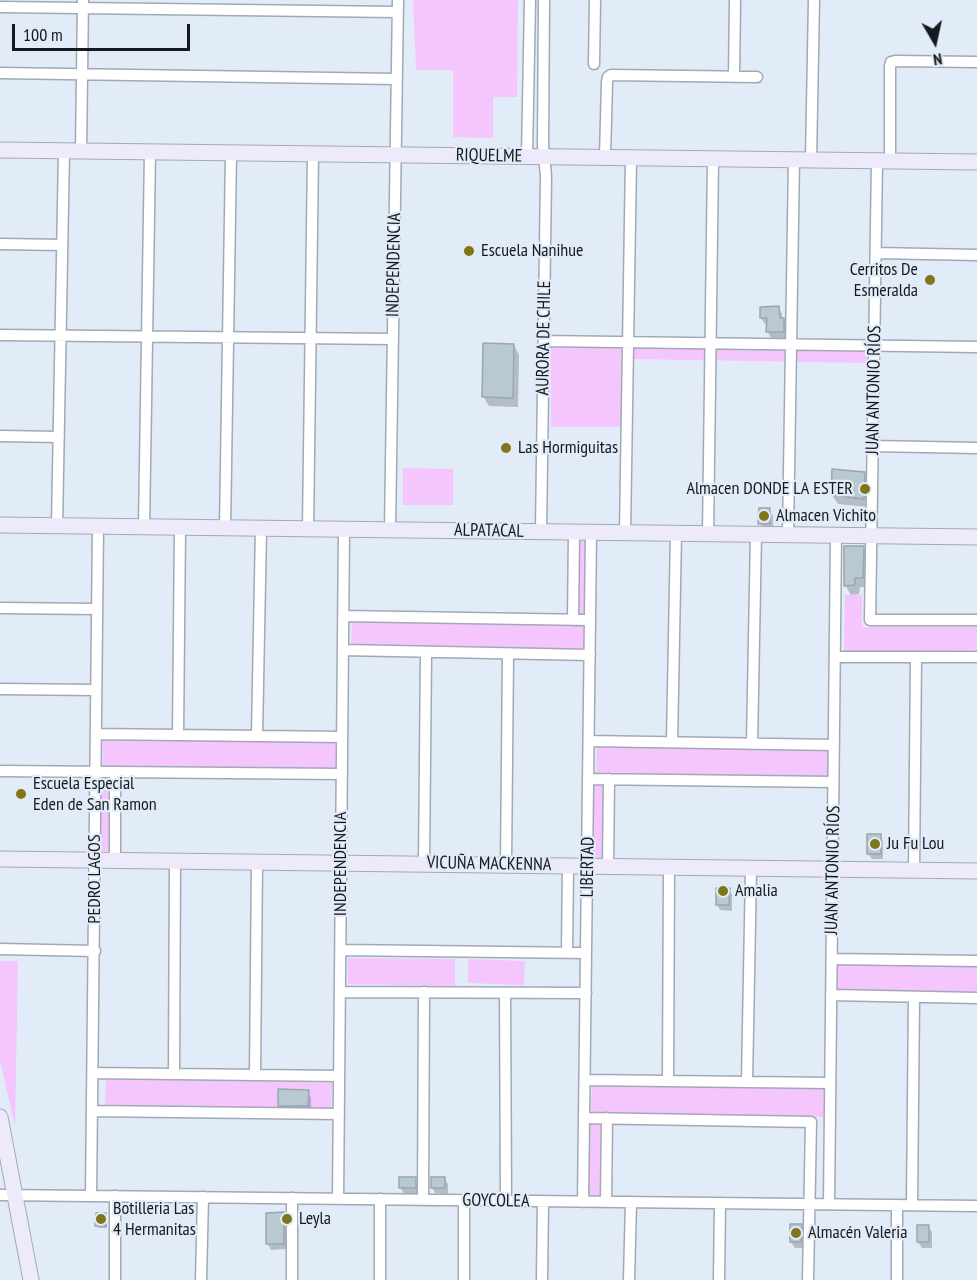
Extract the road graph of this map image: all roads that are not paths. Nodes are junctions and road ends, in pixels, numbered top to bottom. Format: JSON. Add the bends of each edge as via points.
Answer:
{"nodes":[{"id":1,"x":398,"y":0,"type":"edge"},
{"id":2,"x":530,"y":0,"type":"edge"},
{"id":3,"x":544,"y":0,"type":"edge"},
{"id":4,"x":596,"y":0,"type":"edge"},
{"id":5,"x":735,"y":0,"type":"edge"},
{"id":6,"x":814,"y":0,"type":"edge"},
{"id":7,"x":83,"y":4,"type":"edge"},
{"id":8,"x":0,"y":7,"type":"edge"},
{"id":9,"x":397,"y":12,"type":"junction"},
{"id":10,"x":977,"y":62,"type":"edge"},
{"id":11,"x":594,"y":64,"type":"dead end"},
{"id":12,"x":0,"y":73,"type":"edge"},
{"id":13,"x":82,"y":74,"type":"junction"},
{"id":14,"x":734,"y":77,"type":"junction"},
{"id":15,"x":757,"y":77,"type":"dead end"},
{"id":16,"x":396,"y":79,"type":"junction"},
{"id":17,"x":0,"y":150,"type":"edge"},
{"id":18,"x":64,"y":151,"type":"junction"},
{"id":19,"x":81,"y":151,"type":"junction"},
{"id":20,"x":150,"y":152,"type":"junction"},
{"id":21,"x":231,"y":153,"type":"junction"},
{"id":22,"x":313,"y":154,"type":"junction"},
{"id":23,"x":395,"y":155,"type":"junction"},
{"id":24,"x":527,"y":156,"type":"junction"},
{"id":25,"x":543,"y":157,"type":"junction"},
{"id":26,"x":605,"y":157,"type":"junction"},
{"id":27,"x":632,"y":158,"type":"junction"},
{"id":28,"x":713,"y":159,"type":"junction"},
{"id":29,"x":794,"y":159,"type":"junction"},
{"id":30,"x":812,"y":160,"type":"junction"},
{"id":31,"x":884,"y":161,"type":"junction"},
{"id":32,"x":977,"y":162,"type":"edge"},
{"id":33,"x":0,"y":244,"type":"edge"},
{"id":34,"x":62,"y":245,"type":"junction"},
{"id":35,"x":876,"y":253,"type":"junction"},
{"id":36,"x":977,"y":255,"type":"edge"},
{"id":37,"x":0,"y":334,"type":"edge"},
{"id":38,"x":60,"y":335,"type":"junction"},
{"id":39,"x":146,"y":336,"type":"junction"},
{"id":40,"x":228,"y":337,"type":"junction"},
{"id":41,"x":310,"y":338,"type":"junction"},
{"id":42,"x":393,"y":339,"type":"junction"},
{"id":43,"x":544,"y":341,"type":"junction"},
{"id":44,"x":628,"y":342,"type":"junction"},
{"id":45,"x":710,"y":343,"type":"junction"},
{"id":46,"x":791,"y":344,"type":"junction"},
{"id":47,"x":874,"y":345,"type":"junction"},
{"id":48,"x":977,"y":346,"type":"edge"},
{"id":49,"x":0,"y":436,"type":"edge"},
{"id":50,"x":58,"y":437,"type":"junction"},
{"id":51,"x":873,"y":447,"type":"junction"},
{"id":52,"x":977,"y":448,"type":"edge"},
{"id":53,"x":0,"y":525,"type":"edge"},
{"id":54,"x":57,"y":526,"type":"junction"},
{"id":55,"x":98,"y":526,"type":"junction"},
{"id":56,"x":144,"y":527,"type":"junction"},
{"id":57,"x":180,"y":527,"type":"junction"},
{"id":58,"x":225,"y":528,"type":"junction"},
{"id":59,"x":261,"y":528,"type":"junction"},
{"id":60,"x":308,"y":529,"type":"junction"},
{"id":61,"x":344,"y":529,"type":"junction"},
{"id":62,"x":390,"y":530,"type":"junction"},
{"id":63,"x":541,"y":531,"type":"junction"},
{"id":64,"x":574,"y":532,"type":"junction"},
{"id":65,"x":591,"y":532,"type":"junction"},
{"id":66,"x":625,"y":532,"type":"junction"},
{"id":67,"x":676,"y":533,"type":"junction"},
{"id":68,"x":708,"y":534,"type":"junction"},
{"id":69,"x":756,"y":534,"type":"junction"},
{"id":70,"x":789,"y":534,"type":"junction"},
{"id":71,"x":836,"y":535,"type":"junction"},
{"id":72,"x":872,"y":535,"type":"junction"},
{"id":73,"x":977,"y":537,"type":"edge"},
{"id":74,"x":0,"y":608,"type":"edge"},
{"id":75,"x":97,"y":609,"type":"junction"},
{"id":76,"x":343,"y":616,"type":"junction"},
{"id":77,"x":573,"y":620,"type":"junction"},
{"id":78,"x":590,"y":620,"type":"junction"},
{"id":79,"x":977,"y":620,"type":"edge"},
{"id":80,"x":343,"y":650,"type":"junction"},
{"id":81,"x":426,"y":652,"type":"junction"},
{"id":82,"x":508,"y":654,"type":"junction"},
{"id":83,"x":590,"y":655,"type":"junction"},
{"id":84,"x":835,"y":657,"type":"junction"},
{"id":85,"x":916,"y":657,"type":"junction"},
{"id":86,"x":977,"y":657,"type":"edge"},
{"id":87,"x":0,"y":690,"type":"edge"},
{"id":88,"x":96,"y":690,"type":"junction"},
{"id":89,"x":96,"y":734,"type":"junction"},
{"id":90,"x":178,"y":735,"type":"junction"},
{"id":91,"x":257,"y":736,"type":"junction"},
{"id":92,"x":342,"y":737,"type":"junction"},
{"id":93,"x":589,"y":741,"type":"junction"},
{"id":94,"x":672,"y":742,"type":"junction"},
{"id":95,"x":752,"y":744,"type":"junction"},
{"id":96,"x":834,"y":745,"type":"junction"},
{"id":97,"x":0,"y":771,"type":"edge"},
{"id":98,"x":96,"y":772,"type":"junction"},
{"id":99,"x":115,"y":772,"type":"junction"},
{"id":100,"x":342,"y":774,"type":"junction"},
{"id":101,"x":589,"y":779,"type":"junction"},
{"id":102,"x":609,"y":779,"type":"junction"},
{"id":103,"x":833,"y":782,"type":"junction"},
{"id":104,"x":0,"y":859,"type":"edge"},
{"id":105,"x":95,"y":859,"type":"junction"},
{"id":106,"x":115,"y":859,"type":"junction"},
{"id":107,"x":175,"y":860,"type":"junction"},
{"id":108,"x":257,"y":861,"type":"junction"},
{"id":109,"x":341,"y":862,"type":"junction"},
{"id":110,"x":424,"y":864,"type":"junction"},
{"id":111,"x":506,"y":865,"type":"junction"},
{"id":112,"x":567,"y":866,"type":"junction"},
{"id":113,"x":588,"y":866,"type":"junction"},
{"id":114,"x":608,"y":866,"type":"junction"},
{"id":115,"x":669,"y":867,"type":"junction"},
{"id":116,"x":751,"y":868,"type":"junction"},
{"id":117,"x":832,"y":870,"type":"junction"},
{"id":118,"x":914,"y":871,"type":"junction"},
{"id":119,"x":977,"y":872,"type":"edge"},
{"id":120,"x":0,"y":950,"type":"edge"},
{"id":121,"x":340,"y":950,"type":"junction"},
{"id":122,"x":95,"y":951,"type":"junction"},
{"id":123,"x":567,"y":953,"type":"junction"},
{"id":124,"x":586,"y":953,"type":"junction"},
{"id":125,"x":832,"y":959,"type":"junction"},
{"id":126,"x":977,"y":961,"type":"edge"},
{"id":127,"x":340,"y":992,"type":"junction"},
{"id":128,"x":423,"y":992,"type":"junction"},
{"id":129,"x":505,"y":993,"type":"junction"},
{"id":130,"x":586,"y":993,"type":"junction"},
{"id":131,"x":831,"y":995,"type":"junction"},
{"id":132,"x":914,"y":997,"type":"junction"},
{"id":133,"x":977,"y":998,"type":"edge"},
{"id":134,"x":93,"y":1073,"type":"junction"},
{"id":135,"x":174,"y":1074,"type":"junction"},
{"id":136,"x":255,"y":1075,"type":"junction"},
{"id":137,"x":339,"y":1076,"type":"junction"},
{"id":138,"x":585,"y":1080,"type":"junction"},
{"id":139,"x":668,"y":1081,"type":"junction"},
{"id":140,"x":747,"y":1082,"type":"junction"},
{"id":141,"x":830,"y":1083,"type":"junction"},
{"id":142,"x":92,"y":1111,"type":"junction"},
{"id":143,"x":339,"y":1114,"type":"junction"},
{"id":144,"x":0,"y":1117,"type":"edge"},
{"id":145,"x":584,"y":1118,"type":"junction"},
{"id":146,"x":607,"y":1118,"type":"junction"},
{"id":147,"x":8,"y":1195,"type":"edge"},
{"id":148,"x":91,"y":1196,"type":"junction"},
{"id":149,"x":116,"y":1196,"type":"junction"},
{"id":150,"x":203,"y":1197,"type":"junction"},
{"id":151,"x":292,"y":1198,"type":"junction"},
{"id":152,"x":338,"y":1199,"type":"junction"},
{"id":153,"x":380,"y":1199,"type":"junction"},
{"id":154,"x":423,"y":1200,"type":"junction"},
{"id":155,"x":464,"y":1200,"type":"junction"},
{"id":156,"x":506,"y":1200,"type":"junction"},
{"id":157,"x":543,"y":1201,"type":"junction"},
{"id":158,"x":584,"y":1202,"type":"junction"},
{"id":159,"x":606,"y":1202,"type":"junction"},
{"id":160,"x":631,"y":1202,"type":"junction"},
{"id":161,"x":720,"y":1203,"type":"junction"},
{"id":162,"x":810,"y":1204,"type":"junction"},
{"id":163,"x":829,"y":1204,"type":"junction"},
{"id":164,"x":897,"y":1205,"type":"junction"},
{"id":165,"x":912,"y":1205,"type":"junction"},
{"id":166,"x":977,"y":1206,"type":"edge"},
{"id":167,"x":31,"y":1280,"type":"edge"},
{"id":168,"x":115,"y":1280,"type":"edge"},
{"id":169,"x":201,"y":1280,"type":"edge"},
{"id":170,"x":292,"y":1280,"type":"edge"},
{"id":171,"x":380,"y":1280,"type":"edge"},
{"id":172,"x":464,"y":1280,"type":"edge"},
{"id":173,"x":542,"y":1280,"type":"edge"},
{"id":174,"x":629,"y":1280,"type":"edge"},
{"id":175,"x":719,"y":1280,"type":"edge"},
{"id":176,"x":808,"y":1280,"type":"edge"},
{"id":177,"x":897,"y":1280,"type":"edge"}],
"edges":[{"from":1,"to":9,"type":"street","name":"INDEPENDENCIA"},
{"from":2,"to":24,"type":"street"},
{"from":3,"to":25,"type":"street","name":"AURORA DE CHILE"},
{"from":4,"to":11,"type":"street"},
{"from":5,"to":14,"type":"street"},
{"from":6,"to":30,"type":"street"},
{"from":7,"to":8,"type":"street"},
{"from":7,"to":9,"type":"street"},
{"from":7,"to":13,"type":"street"},
{"from":9,"to":16,"type":"street","name":"INDEPENDENCIA"},
{"from":10,"to":31,"type":"street","name":"JUAN ANTONIO RÍOS","via":[[891,62]]},
{"from":12,"to":13,"type":"street"},
{"from":13,"to":16,"type":"street"},
{"from":13,"to":19,"type":"street"},
{"from":14,"to":15,"type":"street"},
{"from":14,"to":26,"type":"street","via":[[608,77]]},
{"from":16,"to":23,"type":"street","name":"INDEPENDENCIA"},
{"from":17,"to":18,"type":"main road","name":"RIQUELME"},
{"from":18,"to":19,"type":"main road","name":"RIQUELME"},
{"from":18,"to":34,"type":"street"},
{"from":19,"to":20,"type":"main road","name":"RIQUELME"},
{"from":20,"to":21,"type":"main road","name":"RIQUELME"},
{"from":20,"to":39,"type":"street"},
{"from":21,"to":22,"type":"main road","name":"RIQUELME"},
{"from":21,"to":40,"type":"street"},
{"from":22,"to":23,"type":"main road","name":"RIQUELME"},
{"from":22,"to":41,"type":"street"},
{"from":23,"to":24,"type":"main road","name":"RIQUELME"},
{"from":23,"to":42,"type":"street","name":"INDEPENDENCIA"},
{"from":24,"to":25,"type":"main road","name":"RIQUELME"},
{"from":25,"to":26,"type":"main road","name":"RIQUELME"},
{"from":25,"to":43,"type":"street","name":"AURORA DE CHILE"},
{"from":26,"to":27,"type":"main road","name":"RIQUELME"},
{"from":27,"to":28,"type":"main road","name":"RIQUELME"},
{"from":27,"to":44,"type":"street"},
{"from":28,"to":29,"type":"main road","name":"RIQUELME"},
{"from":28,"to":45,"type":"street"},
{"from":29,"to":30,"type":"main road","name":"RIQUELME"},
{"from":29,"to":46,"type":"street"},
{"from":30,"to":31,"type":"main road","name":"RIQUELME"},
{"from":31,"to":32,"type":"main road","name":"RIQUELME"},
{"from":31,"to":35,"type":"street","name":"JUAN ANTONIO RÍOS"},
{"from":33,"to":34,"type":"street"},
{"from":34,"to":38,"type":"street"},
{"from":35,"to":36,"type":"street"},
{"from":35,"to":47,"type":"street","name":"JUAN ANTONIO RÍOS"},
{"from":37,"to":38,"type":"street"},
{"from":38,"to":39,"type":"street"},
{"from":38,"to":50,"type":"street"},
{"from":39,"to":40,"type":"street"},
{"from":39,"to":56,"type":"street"},
{"from":40,"to":41,"type":"street"},
{"from":40,"to":58,"type":"street"},
{"from":41,"to":42,"type":"street"},
{"from":41,"to":60,"type":"street"},
{"from":42,"to":62,"type":"street","name":"INDEPENDENCIA"},
{"from":43,"to":44,"type":"street"},
{"from":43,"to":63,"type":"street","name":"AURORA DE CHILE"},
{"from":44,"to":45,"type":"street"},
{"from":44,"to":66,"type":"street"},
{"from":45,"to":46,"type":"street"},
{"from":45,"to":68,"type":"street"},
{"from":46,"to":47,"type":"street"},
{"from":46,"to":70,"type":"street"},
{"from":47,"to":48,"type":"street"},
{"from":47,"to":51,"type":"street","name":"JUAN ANTONIO RÍOS"},
{"from":49,"to":50,"type":"street"},
{"from":50,"to":54,"type":"street"},
{"from":51,"to":52,"type":"street"},
{"from":51,"to":72,"type":"street","name":"JUAN ANTONIO RÍOS"},
{"from":53,"to":54,"type":"main road","name":"ALPATACAL"},
{"from":54,"to":55,"type":"main road","name":"ALPATACAL"},
{"from":55,"to":56,"type":"main road","name":"ALPATACAL"},
{"from":55,"to":75,"type":"street","name":"PEDRO LAGOS"},
{"from":56,"to":57,"type":"main road","name":"ALPATACAL"},
{"from":57,"to":58,"type":"main road","name":"ALPATACAL"},
{"from":57,"to":90,"type":"street"},
{"from":58,"to":59,"type":"main road","name":"ALPATACAL"},
{"from":59,"to":60,"type":"main road","name":"ALPATACAL"},
{"from":59,"to":91,"type":"street"},
{"from":60,"to":61,"type":"main road","name":"ALPATACAL"},
{"from":61,"to":62,"type":"main road","name":"ALPATACAL"},
{"from":61,"to":76,"type":"street","name":"INDEPENDENCIA"},
{"from":62,"to":63,"type":"main road","name":"ALPATACAL"},
{"from":63,"to":64,"type":"main road","name":"ALPATACAL"},
{"from":64,"to":65,"type":"main road","name":"ALPATACAL"},
{"from":64,"to":77,"type":"street"},
{"from":65,"to":66,"type":"main road","name":"ALPATACAL"},
{"from":65,"to":78,"type":"street","name":"LIBERTAD"},
{"from":66,"to":67,"type":"main road","name":"ALPATACAL"},
{"from":67,"to":68,"type":"main road","name":"ALPATACAL"},
{"from":67,"to":94,"type":"street"},
{"from":68,"to":69,"type":"main road","name":"ALPATACAL"},
{"from":69,"to":70,"type":"main road","name":"ALPATACAL"},
{"from":69,"to":95,"type":"street"},
{"from":70,"to":71,"type":"main road","name":"ALPATACAL"},
{"from":71,"to":72,"type":"main road","name":"ALPATACAL"},
{"from":71,"to":84,"type":"street","name":"JUAN ANTONIO RÍOS"},
{"from":72,"to":73,"type":"main road","name":"ALPATACAL"},
{"from":72,"to":79,"type":"street","name":"JUAN ANTONIO RÍOS","via":[[870,620]]},
{"from":74,"to":75,"type":"street"},
{"from":75,"to":88,"type":"street","name":"PEDRO LAGOS"},
{"from":76,"to":77,"type":"street"},
{"from":76,"to":80,"type":"street","name":"INDEPENDENCIA"},
{"from":77,"to":78,"type":"street"},
{"from":78,"to":83,"type":"street","name":"LIBERTAD"},
{"from":80,"to":81,"type":"street"},
{"from":80,"to":92,"type":"street","name":"INDEPENDENCIA"},
{"from":81,"to":82,"type":"street"},
{"from":81,"to":110,"type":"street"},
{"from":82,"to":83,"type":"street"},
{"from":82,"to":111,"type":"street"},
{"from":83,"to":93,"type":"street","name":"LIBERTAD"},
{"from":84,"to":85,"type":"street"},
{"from":84,"to":96,"type":"street","name":"JUAN ANTONIO RÍOS"},
{"from":85,"to":86,"type":"street"},
{"from":85,"to":118,"type":"street"},
{"from":87,"to":88,"type":"street"},
{"from":88,"to":89,"type":"street","name":"PEDRO LAGOS"},
{"from":89,"to":90,"type":"street"},
{"from":89,"to":98,"type":"street","name":"PEDRO LAGOS"},
{"from":90,"to":91,"type":"street"},
{"from":91,"to":92,"type":"street"},
{"from":92,"to":100,"type":"street","name":"INDEPENDENCIA"},
{"from":93,"to":94,"type":"street"},
{"from":93,"to":101,"type":"street","name":"LIBERTAD"},
{"from":94,"to":95,"type":"street"},
{"from":95,"to":96,"type":"street"},
{"from":96,"to":103,"type":"street","name":"JUAN ANTONIO RÍOS"},
{"from":97,"to":98,"type":"street"},
{"from":98,"to":99,"type":"street"},
{"from":98,"to":105,"type":"street","name":"PEDRO LAGOS"},
{"from":99,"to":100,"type":"street"},
{"from":99,"to":106,"type":"street","name":"PEDRO LAGOS"},
{"from":100,"to":109,"type":"street","name":"INDEPENDENCIA"},
{"from":101,"to":102,"type":"street"},
{"from":101,"to":113,"type":"street","name":"LIBERTAD"},
{"from":102,"to":103,"type":"street"},
{"from":102,"to":114,"type":"street","name":"LIBERTAD"},
{"from":103,"to":117,"type":"street","name":"JUAN ANTONIO RÍOS"},
{"from":104,"to":105,"type":"main road","name":"VICUÑA MACKENNA"},
{"from":105,"to":106,"type":"main road","name":"VICUÑA MACKENNA"},
{"from":105,"to":122,"type":"street","name":"PEDRO LAGOS"},
{"from":106,"to":107,"type":"main road","name":"VICUÑA MACKENNA"},
{"from":107,"to":108,"type":"main road","name":"VICUÑA MACKENNA"},
{"from":107,"to":135,"type":"street"},
{"from":108,"to":109,"type":"main road","name":"VICUÑA MACKENNA"},
{"from":108,"to":136,"type":"street"},
{"from":109,"to":110,"type":"main road","name":"VICUÑA MACKENNA"},
{"from":109,"to":121,"type":"street","name":"INDEPENDENCIA"},
{"from":110,"to":111,"type":"main road","name":"VICUÑA MACKENNA"},
{"from":111,"to":112,"type":"main road","name":"VICUÑA MACKENNA"},
{"from":112,"to":113,"type":"main road","name":"VICUÑA MACKENNA"},
{"from":112,"to":123,"type":"street","name":"LIBERTAD"},
{"from":113,"to":114,"type":"main road","name":"VICUÑA MACKENNA"},
{"from":113,"to":124,"type":"street","name":"LIBERTAD"},
{"from":114,"to":115,"type":"main road","name":"VICUÑA MACKENNA"},
{"from":115,"to":116,"type":"main road","name":"VICUÑA MACKENNA"},
{"from":115,"to":139,"type":"street"},
{"from":116,"to":117,"type":"main road","name":"VICUÑA MACKENNA"},
{"from":116,"to":140,"type":"street"},
{"from":117,"to":118,"type":"main road","name":"VICUÑA MACKENNA"},
{"from":117,"to":125,"type":"street","name":"JUAN ANTONIO RÍOS"},
{"from":118,"to":119,"type":"main road","name":"VICUÑA MACKENNA"},
{"from":120,"to":122,"type":"street"},
{"from":121,"to":123,"type":"street"},
{"from":121,"to":127,"type":"street","name":"INDEPENDENCIA"},
{"from":122,"to":134,"type":"street","name":"PEDRO LAGOS"},
{"from":123,"to":124,"type":"street"},
{"from":124,"to":130,"type":"street","name":"LIBERTAD"},
{"from":125,"to":126,"type":"street"},
{"from":125,"to":131,"type":"street","name":"JUAN ANTONIO RÍOS"},
{"from":127,"to":128,"type":"street"},
{"from":127,"to":137,"type":"street","name":"INDEPENDENCIA"},
{"from":128,"to":129,"type":"street"},
{"from":128,"to":154,"type":"street"},
{"from":129,"to":130,"type":"street"},
{"from":129,"to":156,"type":"street"},
{"from":130,"to":138,"type":"street","name":"LIBERTAD"},
{"from":131,"to":132,"type":"street"},
{"from":131,"to":141,"type":"street","name":"JUAN ANTONIO RÍOS"},
{"from":132,"to":133,"type":"street"},
{"from":132,"to":165,"type":"street"},
{"from":134,"to":135,"type":"street"},
{"from":134,"to":142,"type":"street","name":"PEDRO LAGOS"},
{"from":135,"to":136,"type":"street"},
{"from":136,"to":137,"type":"street"},
{"from":137,"to":143,"type":"street","name":"INDEPENDENCIA"},
{"from":138,"to":139,"type":"street"},
{"from":138,"to":145,"type":"street","name":"LIBERTAD"},
{"from":139,"to":140,"type":"street"},
{"from":140,"to":141,"type":"street"},
{"from":141,"to":163,"type":"street","name":"JUAN ANTONIO RÍOS"},
{"from":142,"to":143,"type":"street"},
{"from":142,"to":148,"type":"street","name":"PEDRO LAGOS"},
{"from":143,"to":152,"type":"street","name":"INDEPENDENCIA"},
{"from":144,"to":147,"type":"main road"},
{"from":145,"to":146,"type":"street"},
{"from":145,"to":158,"type":"street","name":"LIBERTAD"},
{"from":146,"to":159,"type":"street"},
{"from":146,"to":162,"type":"street","via":[[811,1122]]},
{"from":147,"to":148,"type":"street","name":"GOYCOLEA"},
{"from":147,"to":167,"type":"main road"},
{"from":148,"to":149,"type":"street","name":"GOYCOLEA"},
{"from":149,"to":150,"type":"street","name":"GOYCOLEA"},
{"from":149,"to":168,"type":"street"},
{"from":150,"to":151,"type":"street","name":"GOYCOLEA"},
{"from":150,"to":169,"type":"street"},
{"from":151,"to":152,"type":"street","name":"GOYCOLEA"},
{"from":151,"to":170,"type":"street"},
{"from":152,"to":153,"type":"street","name":"GOYCOLEA"},
{"from":153,"to":154,"type":"street","name":"GOYCOLEA"},
{"from":153,"to":171,"type":"street"},
{"from":154,"to":155,"type":"street","name":"GOYCOLEA"},
{"from":155,"to":156,"type":"street","name":"GOYCOLEA"},
{"from":155,"to":172,"type":"street"},
{"from":156,"to":157,"type":"street","name":"GOYCOLEA"},
{"from":157,"to":158,"type":"street","name":"GOYCOLEA"},
{"from":157,"to":173,"type":"street"},
{"from":158,"to":159,"type":"street","name":"GOYCOLEA"},
{"from":159,"to":160,"type":"street","name":"GOYCOLEA"},
{"from":160,"to":161,"type":"street","name":"GOYCOLEA"},
{"from":160,"to":174,"type":"street"},
{"from":161,"to":162,"type":"street","name":"GOYCOLEA"},
{"from":161,"to":175,"type":"street"},
{"from":162,"to":163,"type":"street","name":"GOYCOLEA"},
{"from":162,"to":176,"type":"street"},
{"from":163,"to":164,"type":"street","name":"GOYCOLEA"},
{"from":164,"to":165,"type":"street","name":"GOYCOLEA"},
{"from":164,"to":177,"type":"street"},
{"from":165,"to":166,"type":"street","name":"GOYCOLEA"}]}
